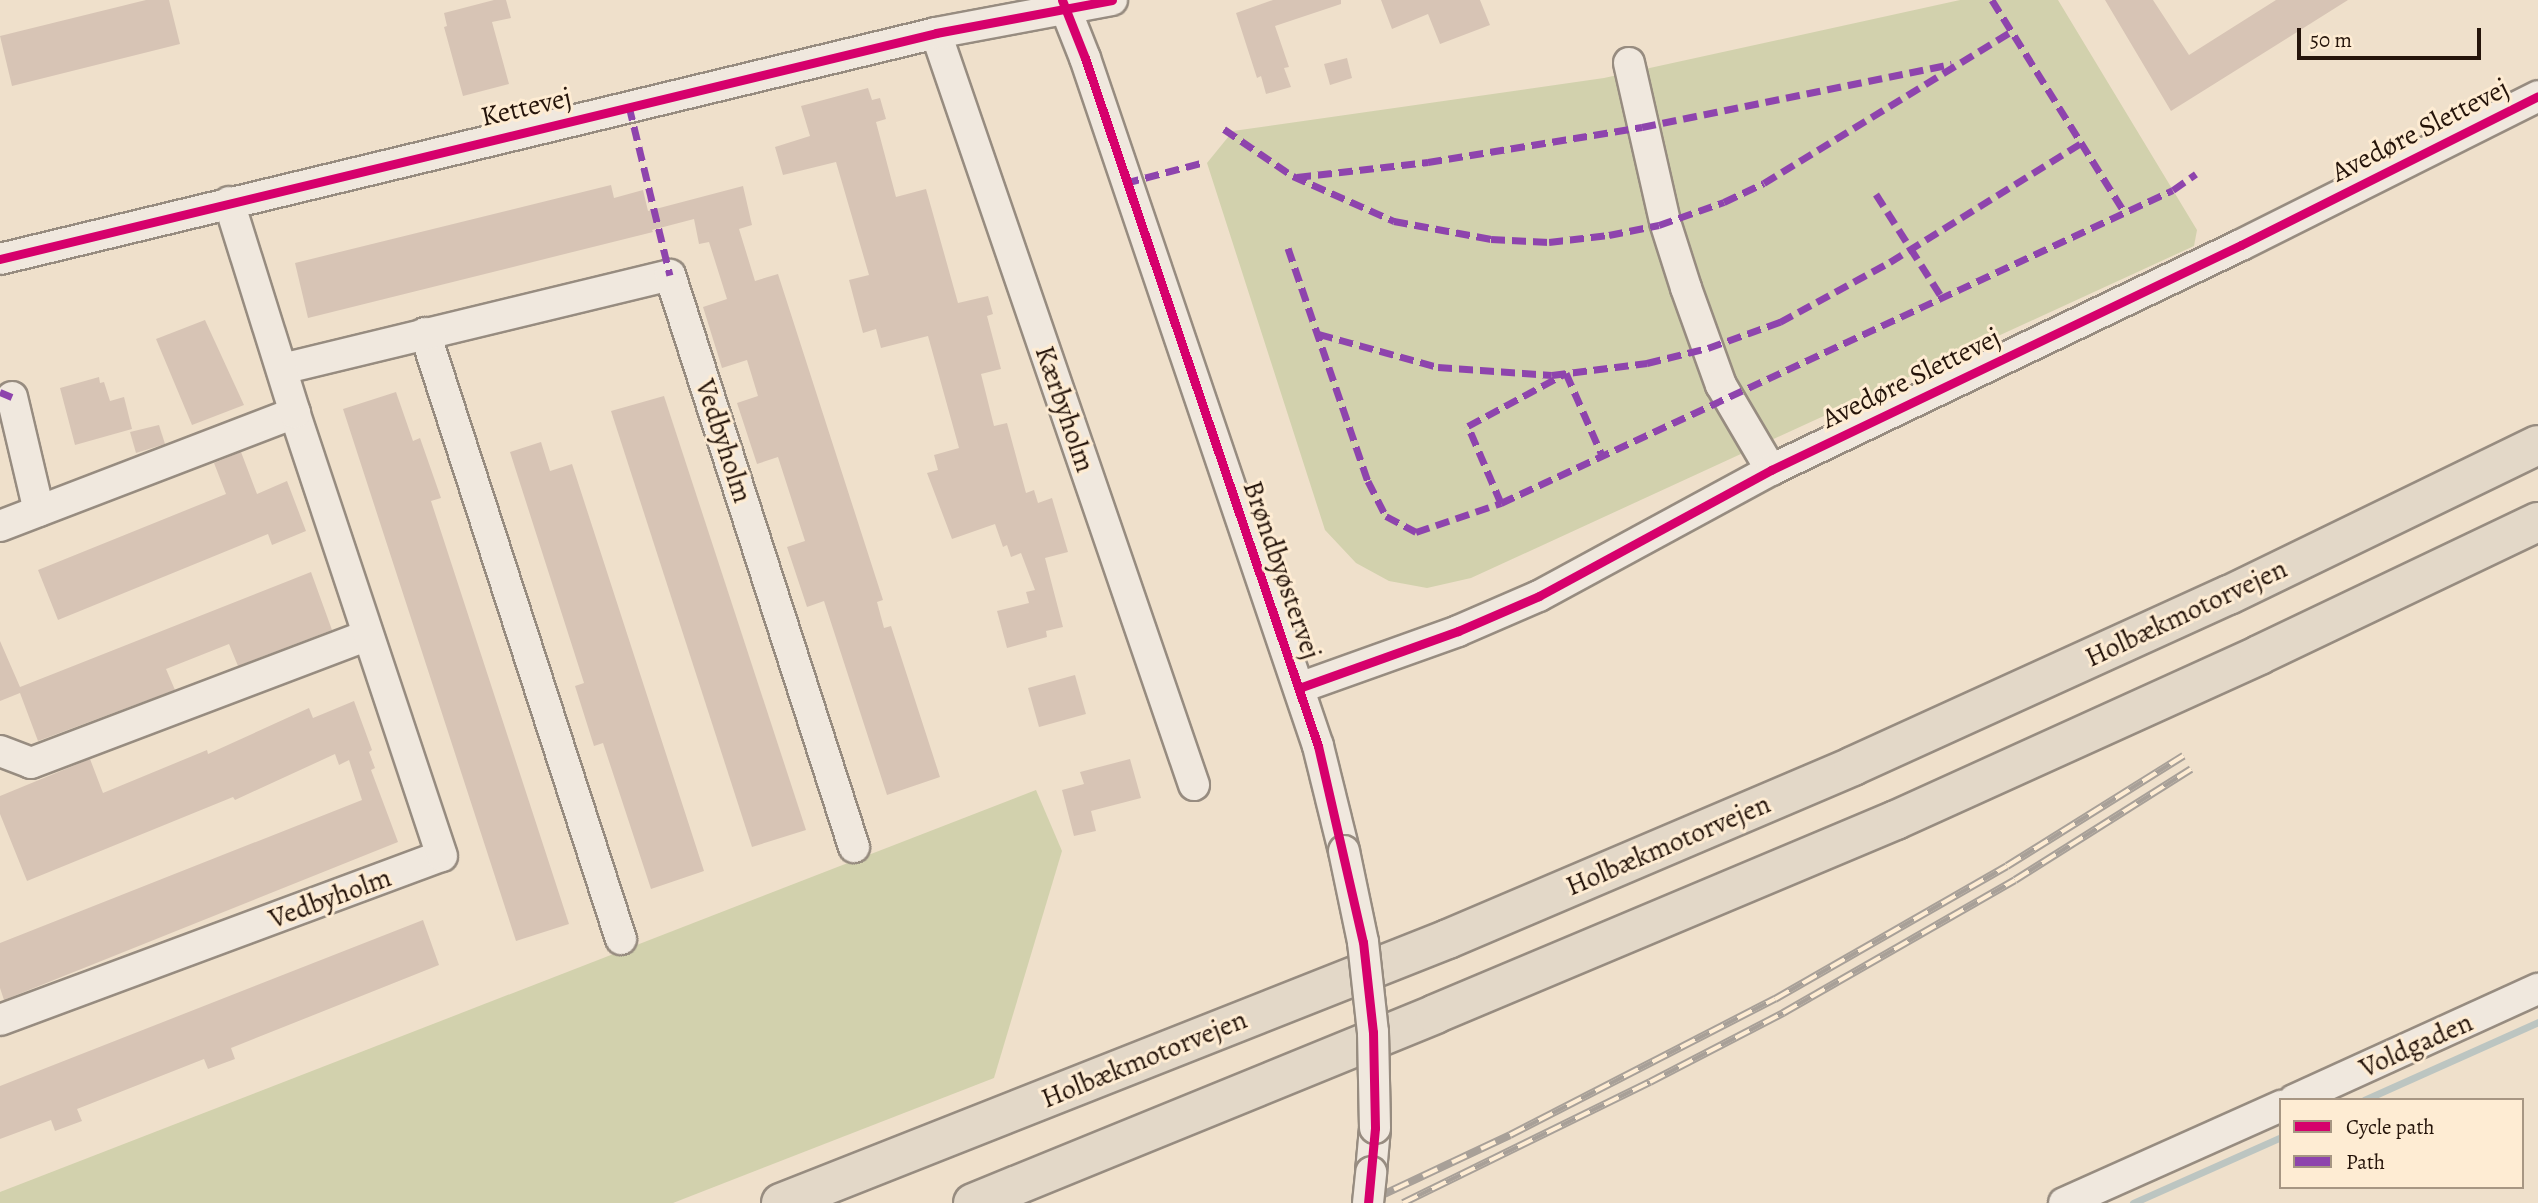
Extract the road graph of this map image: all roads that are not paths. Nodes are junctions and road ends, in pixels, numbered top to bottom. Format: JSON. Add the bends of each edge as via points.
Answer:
{"nodes":[{"id":1,"x":1112,"y":0,"type":"edge"},
{"id":2,"x":1064,"y":5,"type":"edge"},
{"id":3,"x":936,"y":33,"type":"junction"},
{"id":4,"x":1629,"y":62,"type":"dead end"},
{"id":5,"x":2538,"y":96,"type":"edge"},
{"id":6,"x":229,"y":202,"type":"junction"},
{"id":7,"x":0,"y":259,"type":"edge"},
{"id":8,"x":425,"y":333,"type":"junction"},
{"id":9,"x":282,"y":369,"type":"junction"},
{"id":10,"x":12,"y":397,"type":"dead end"},
{"id":11,"x":295,"y":413,"type":"junction"},
{"id":12,"x":2538,"y":445,"type":"edge"},
{"id":13,"x":1771,"y":470,"type":"junction"},
{"id":14,"x":39,"y":511,"type":"junction"},
{"id":15,"x":2538,"y":522,"type":"edge"},
{"id":16,"x":0,"y":526,"type":"edge"},
{"id":17,"x":368,"y":635,"type":"junction"},
{"id":18,"x":1299,"y":688,"type":"junction"},
{"id":19,"x":0,"y":751,"type":"edge"},
{"id":20,"x":1194,"y":785,"type":"dead end"},
{"id":21,"x":854,"y":847,"type":"dead end"},
{"id":22,"x":621,"y":939,"type":"dead end"},
{"id":23,"x":2538,"y":989,"type":"edge"},
{"id":24,"x":0,"y":1020,"type":"edge"},
{"id":25,"x":2298,"y":1098,"type":"edge"},
{"id":26,"x":2279,"y":1107,"type":"edge"},
{"id":27,"x":781,"y":1203,"type":"edge"},
{"id":28,"x":973,"y":1203,"type":"edge"},
{"id":29,"x":1368,"y":1203,"type":"edge"},
{"id":30,"x":2064,"y":1203,"type":"edge"}],
"edges":[{"from":1,"to":2,"type":"street","name":"Kettevej"},
{"from":2,"to":3,"type":"street","name":"Kettevej"},
{"from":2,"to":18,"type":"street","name":"Brøndbyøstervej"},
{"from":3,"to":6,"type":"street","name":"Kettevej"},
{"from":3,"to":20,"type":"street","name":"Kærbyholm"},
{"from":4,"to":13,"type":"street","via":[[1665,222],[1686,288],[1721,385]]},
{"from":5,"to":13,"type":"street","name":"Avedøre Slettevej","via":[[2241,245]]},
{"from":6,"to":7,"type":"street","name":"Kettevej"},
{"from":6,"to":9,"type":"street","name":"Vedbyholm"},
{"from":8,"to":9,"type":"street","name":"Vedbyholm"},
{"from":8,"to":21,"type":"street","name":"Vedbyholm","via":[[670,275]]},
{"from":8,"to":22,"type":"street"},
{"from":9,"to":11,"type":"street","name":"Vedbyholm"},
{"from":10,"to":14,"type":"street"},
{"from":11,"to":14,"type":"street"},
{"from":11,"to":17,"type":"street","name":"Vedbyholm"},
{"from":12,"to":27,"type":"highway","name":"Holbækmotorvejen","via":[[2229,595],[1853,766],[1448,939]]},
{"from":13,"to":18,"type":"street","name":"Avedøre Slettevej","via":[[1539,596],[1458,631]]},
{"from":14,"to":16,"type":"street"},
{"from":15,"to":28,"type":"highway","via":[[1896,820]]},
{"from":17,"to":19,"type":"street","via":[[31,763]]},
{"from":17,"to":24,"type":"street","name":"Vedbyholm","via":[[442,856]]},
{"from":18,"to":29,"type":"street","name":"Brøndbyøstervej","bridge":true,"via":[[1318,746],[1363,942],[1373,1032],[1375,1128]]},
{"from":23,"to":25,"type":"street","name":"Voldgaden"},
{"from":26,"to":30,"type":"street"}]}
